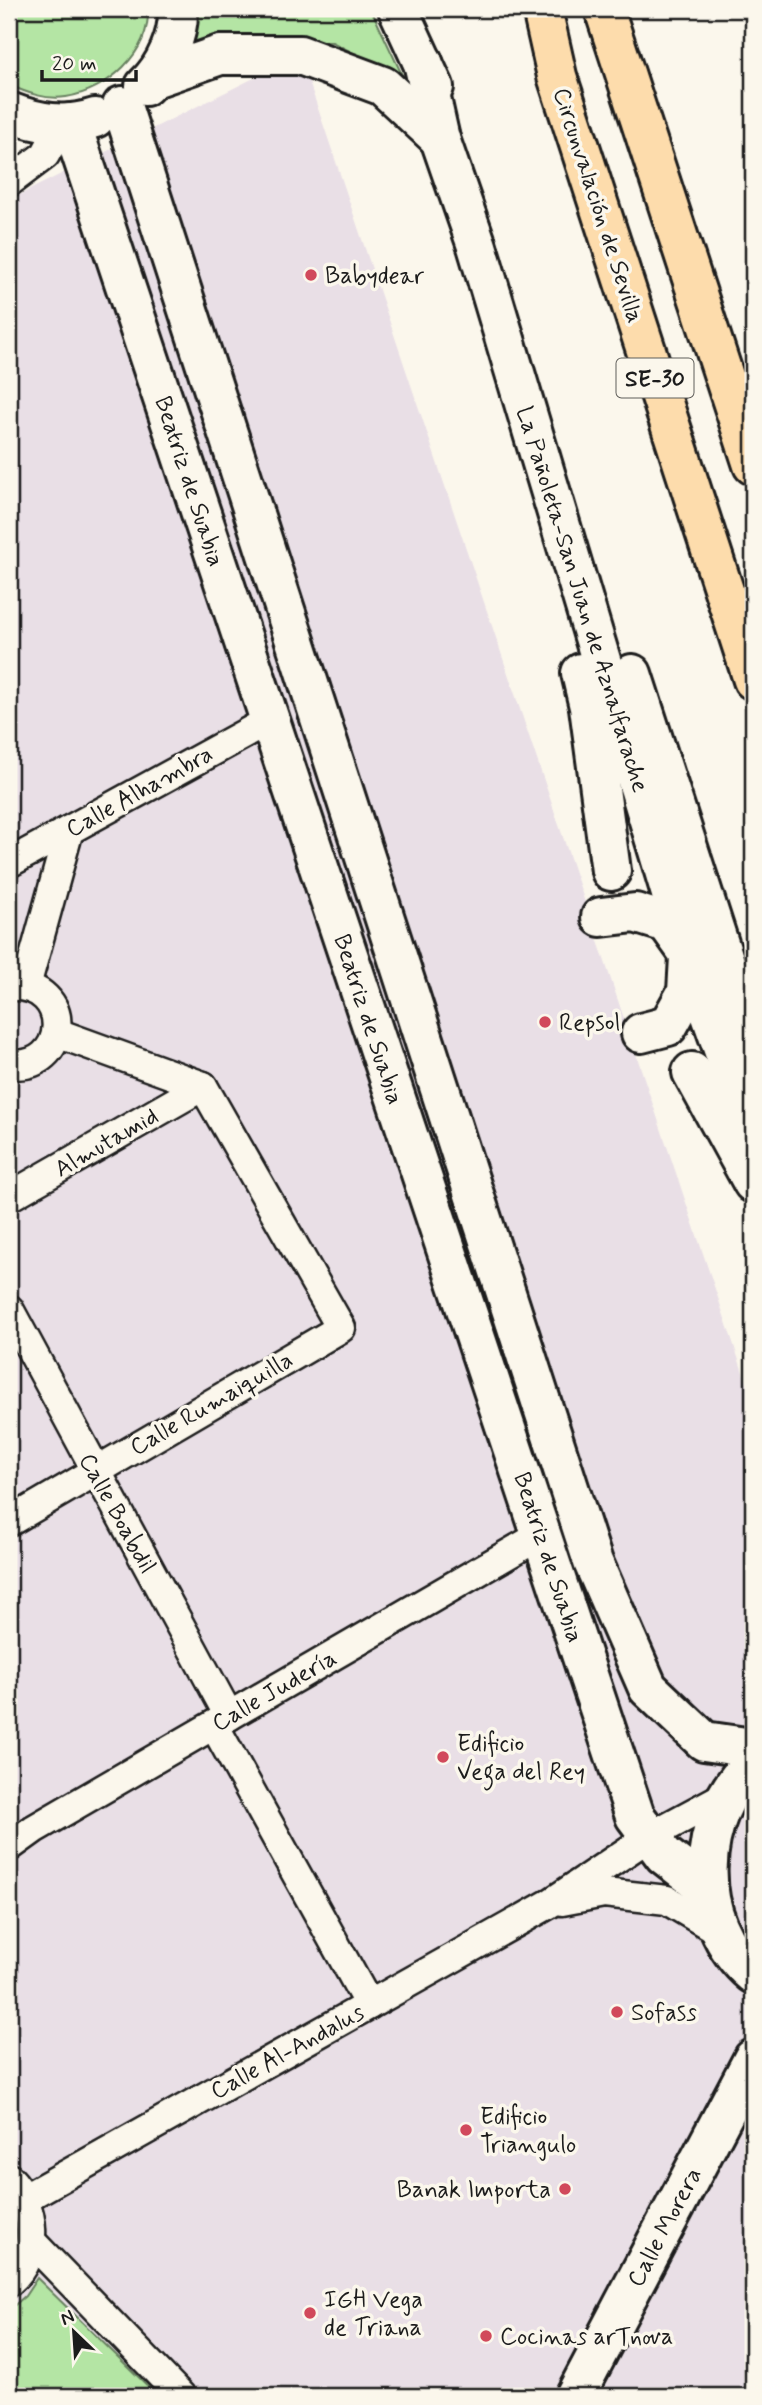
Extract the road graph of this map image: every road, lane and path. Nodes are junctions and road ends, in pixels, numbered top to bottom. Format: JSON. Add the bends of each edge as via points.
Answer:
{"nodes":[{"id":1,"x":178,"y":9,"type":"edge"},
{"id":2,"x":398,"y":9,"type":"edge"},
{"id":3,"x":521,"y":9,"type":"edge"},
{"id":4,"x":542,"y":9,"type":"edge"},
{"id":5,"x":604,"y":9,"type":"edge"},
{"id":6,"x":423,"y":62,"type":"junction"},
{"id":7,"x":557,"y":76,"type":"junction"},
{"id":8,"x":154,"y":78,"type":"junction"},
{"id":9,"x":122,"y":106,"type":"junction"},
{"id":10,"x":9,"y":112,"type":"edge"},
{"id":11,"x":66,"y":124,"type":"junction"},
{"id":12,"x":440,"y":138,"type":"junction"},
{"id":13,"x":9,"y":182,"type":"edge"},
{"id":14,"x":478,"y":246,"type":"junction"},
{"id":15,"x":753,"y":465,"type":"edge"},
{"id":16,"x":627,"y":658,"type":"junction"},
{"id":17,"x":753,"y":680,"type":"edge"},
{"id":18,"x":270,"y":720,"type":"junction"},
{"id":19,"x":69,"y":830,"type":"junction"},
{"id":20,"x":9,"y":863,"type":"edge"},
{"id":21,"x":611,"y":871,"type":"dead end"},
{"id":22,"x":601,"y":917,"type":"dead end"},
{"id":23,"x":689,"y":954,"type":"junction"},
{"id":24,"x":17,"y":986,"type":"edge"},
{"id":25,"x":57,"y":1033,"type":"junction"},
{"id":26,"x":640,"y":1033,"type":"dead end"},
{"id":27,"x":753,"y":1049,"type":"edge"},
{"id":28,"x":9,"y":1064,"type":"edge"},
{"id":29,"x":692,"y":1072,"type":"dead end"},
{"id":30,"x":753,"y":1080,"type":"edge"},
{"id":31,"x":203,"y":1086,"type":"junction"},
{"id":32,"x":753,"y":1133,"type":"edge"},
{"id":33,"x":753,"y":1183,"type":"edge"},
{"id":34,"x":9,"y":1197,"type":"edge"},
{"id":35,"x":9,"y":1309,"type":"edge"},
{"id":36,"x":95,"y":1471,"type":"junction"},
{"id":37,"x":9,"y":1522,"type":"edge"},
{"id":38,"x":541,"y":1535,"type":"junction"},
{"id":39,"x":222,"y":1721,"type":"junction"},
{"id":40,"x":753,"y":1748,"type":"edge"},
{"id":41,"x":753,"y":1763,"type":"edge"},
{"id":42,"x":728,"y":1794,"type":"junction"},
{"id":43,"x":650,"y":1836,"type":"junction"},
{"id":44,"x":9,"y":1847,"type":"edge"},
{"id":45,"x":708,"y":1889,"type":"junction"},
{"id":46,"x":549,"y":1904,"type":"junction"},
{"id":47,"x":722,"y":1933,"type":"junction"},
{"id":48,"x":753,"y":1974,"type":"edge"},
{"id":49,"x":369,"y":2005,"type":"junction"},
{"id":50,"x":753,"y":2059,"type":"edge"},
{"id":51,"x":17,"y":2188,"type":"edge"},
{"id":52,"x":31,"y":2241,"type":"junction"},
{"id":53,"x":9,"y":2282,"type":"edge"},
{"id":54,"x":181,"y":2396,"type":"edge"},
{"id":55,"x":575,"y":2396,"type":"edge"}],
"edges":[{"from":1,"to":8,"type":"street","via":[[170,48]]},
{"from":2,"to":6,"type":"street","name":"La Pañoleta-San Juan de Aznalfarache"},
{"from":3,"to":7,"type":"highway"},
{"from":4,"to":7,"type":"highway","name":"Circunvalación de Sevilla","number":"SE-30"},
{"from":5,"to":15,"type":"highway","number":"SE-30"},
{"from":6,"to":12,"type":"street","name":"La Pañoleta-San Juan de Aznalfarache"},
{"from":6,"to":16,"type":"street","name":"La Pañoleta-San Juan de Aznalfarache","via":[[488,226]]},
{"from":7,"to":17,"type":"highway","name":"Circunvalación de Sevilla","number":"SE-30"},
{"from":8,"to":9,"type":"street"},
{"from":8,"to":12,"type":"street","via":[[220,55],[300,55],[383,86]]},
{"from":9,"to":11,"type":"street","via":[[92,120]]},
{"from":9,"to":40,"type":"street","name":"Beatriz de Suabia","via":[[593,1563],[648,1688],[704,1741]]},
{"from":10,"to":11,"type":"street","via":[[33,122]]},
{"from":11,"to":13,"type":"street","via":[[45,155]]},
{"from":11,"to":18,"type":"street","name":"Beatriz de Suabia"},
{"from":12,"to":14,"type":"street","name":"La Pañoleta-San Juan de Aznalfarache"},
{"from":14,"to":21,"type":"street","via":[[589,707]]},
{"from":14,"to":23,"type":"street","name":"La Pañoleta-San Juan de Aznalfarache"},
{"from":16,"to":23,"type":"street","via":[[633,719],[693,918]]},
{"from":16,"to":27,"type":"street","name":"La Pañoleta-San Juan de Aznalfarache"},
{"from":18,"to":19,"type":"street","name":"Calle Alhambra"},
{"from":18,"to":38,"type":"street","name":"Beatriz de Suabia"},
{"from":19,"to":20,"type":"street","name":"Calle Alhambra"},
{"from":19,"to":24,"type":"street"},
{"from":22,"to":23,"type":"street","via":[[635,913],[667,922]]},
{"from":23,"to":26,"type":"street","via":[[687,992],[668,1026]]},
{"from":23,"to":30,"type":"street","via":[[718,997]]},
{"from":23,"to":32,"type":"street","name":"La Pañoleta-San Juan de Aznalfarache"},
{"from":24,"to":25,"type":"street","via":[[47,997],[58,1022]]},
{"from":25,"to":28,"type":"street","via":[[43,1056],[31,1063]]},
{"from":25,"to":31,"type":"street"},
{"from":29,"to":33,"type":"street"},
{"from":31,"to":34,"type":"street","name":"Almutamid"},
{"from":31,"to":36,"type":"street","name":"Calle Rumaiquilla","via":[[341,1328]]},
{"from":35,"to":36,"type":"street","name":"Calle Boabdil"},
{"from":36,"to":37,"type":"street","name":"Calle Rumaiquilla"},
{"from":36,"to":39,"type":"street","name":"Calle Boabdil"},
{"from":38,"to":39,"type":"street","name":"Calle Judería"},
{"from":38,"to":43,"type":"street","name":"Beatriz de Suabia","via":[[635,1816]]},
{"from":39,"to":44,"type":"street","name":"Calle Judería"},
{"from":39,"to":49,"type":"street","name":"Calle Boabdil"},
{"from":41,"to":42,"type":"street"},
{"from":42,"to":43,"type":"street","name":"Calle Al-Andalus"},
{"from":42,"to":45,"type":"street","via":[[710,1839]]},
{"from":43,"to":45,"type":"street","name":"Beatriz de Suabia","via":[[664,1855]]},
{"from":43,"to":46,"type":"street","name":"Calle Al-Andalus"},
{"from":45,"to":47,"type":"street"},
{"from":46,"to":47,"type":"street","name":"Calle Al-Andalus","via":[[604,1893],[667,1900]]},
{"from":46,"to":49,"type":"street","name":"Calle Al-Andalus"},
{"from":47,"to":48,"type":"street"},
{"from":49,"to":51,"type":"street","name":"Calle Al-Andalus"},
{"from":50,"to":55,"type":"street","name":"Calle Morera"},
{"from":51,"to":52,"type":"street","via":[[31,2219]]},
{"from":52,"to":53,"type":"street","via":[[25,2261]]},
{"from":52,"to":54,"type":"street"}]}
